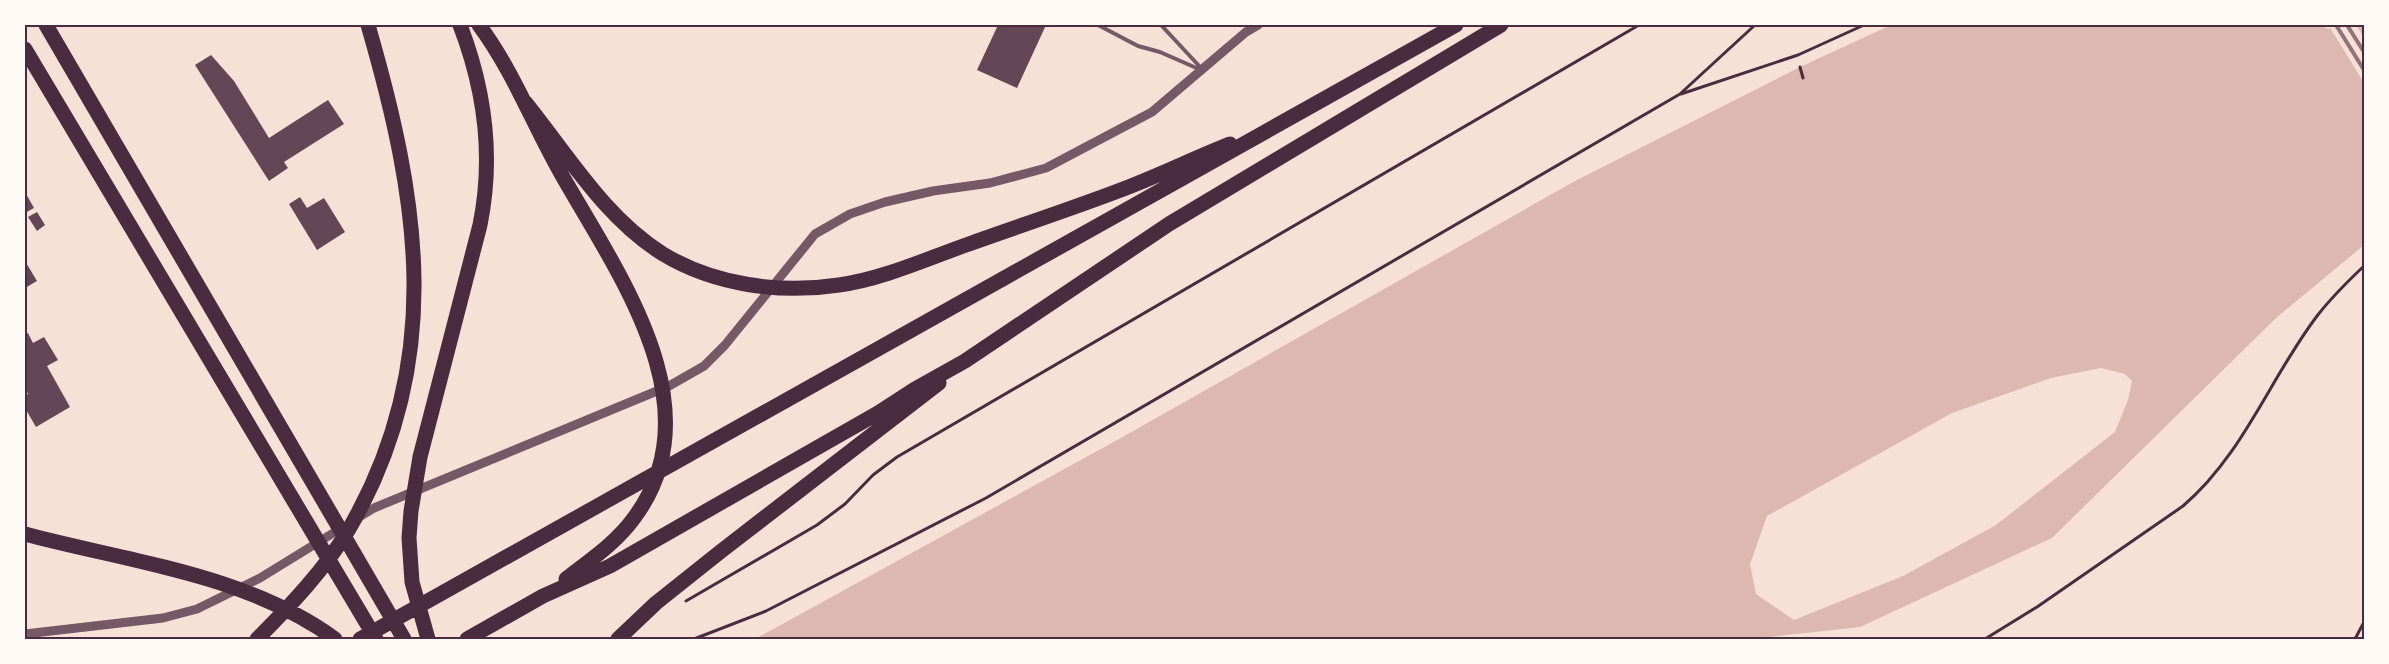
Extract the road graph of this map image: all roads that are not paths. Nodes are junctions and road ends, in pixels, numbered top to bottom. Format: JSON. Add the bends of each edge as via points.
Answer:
{"nodes":[{"id":1,"x":46,"y":25,"type":"edge"},
{"id":2,"x":368,"y":25,"type":"edge"},
{"id":3,"x":460,"y":25,"type":"edge"},
{"id":4,"x":479,"y":25,"type":"edge"},
{"id":5,"x":1098,"y":25,"type":"edge"},
{"id":6,"x":1161,"y":25,"type":"edge"},
{"id":7,"x":1258,"y":25,"type":"edge"},
{"id":8,"x":1456,"y":25,"type":"edge"},
{"id":9,"x":1501,"y":25,"type":"edge"},
{"id":10,"x":25,"y":50,"type":"edge"},
{"id":11,"x":1203,"y":70,"type":"junction"},
{"id":12,"x":525,"y":102,"type":"junction"},
{"id":13,"x":1278,"y":126,"type":"junction"},
{"id":14,"x":964,"y":361,"type":"junction"},
{"id":15,"x":25,"y":534,"type":"edge"},
{"id":16,"x":543,"y":596,"type":"junction"},
{"id":17,"x":25,"y":634,"type":"edge"},
{"id":18,"x":377,"y":634,"type":"edge"},
{"id":19,"x":257,"y":639,"type":"edge"},
{"id":20,"x":335,"y":639,"type":"edge"},
{"id":21,"x":360,"y":639,"type":"edge"},
{"id":22,"x":404,"y":639,"type":"edge"},
{"id":23,"x":428,"y":639,"type":"edge"},
{"id":24,"x":467,"y":639,"type":"edge"},
{"id":25,"x":618,"y":639,"type":"edge"}],
"edges":[{"from":1,"to":22,"type":"highway"},
{"from":2,"to":19,"type":"highway","via":[[398,144],[409,207],[415,305],[405,387],[369,491],[348,531],[278,618]]},
{"from":3,"to":23,"type":"highway","via":[[482,98],[487,176],[480,225],[415,484],[409,538],[412,582]]},
{"from":4,"to":12,"type":"highway"},
{"from":5,"to":11,"type":"lane","via":[[1138,46]]},
{"from":6,"to":11,"type":"lane"},
{"from":7,"to":11,"type":"street"},
{"from":8,"to":13,"type":"highway"},
{"from":9,"to":14,"type":"highway","via":[[1169,224]]},
{"from":10,"to":18,"type":"highway","via":[[286,488]]},
{"from":11,"to":17,"type":"street","via":[[1152,112],[1046,168],[990,183],[885,202],[850,214],[815,234],[725,345],[704,366],[669,386],[374,508],[260,578],[197,609],[145,620]]},
{"from":12,"to":13,"type":"highway","via":[[587,184],[631,229],[678,262],[724,279],[761,286],[820,287],[884,274],[1110,194]]},
{"from":12,"to":16,"type":"highway","via":[[542,142],[641,319],[657,366],[666,412],[664,450],[653,485],[634,518],[598,555]]},
{"from":13,"to":18,"type":"highway"},
{"from":14,"to":16,"type":"highway","via":[[610,566]]},
{"from":14,"to":25,"type":"highway","via":[[656,603]]},
{"from":15,"to":20,"type":"highway","via":[[216,582],[255,595],[290,611]]},
{"from":16,"to":24,"type":"highway"},
{"from":18,"to":21,"type":"highway"}]}
